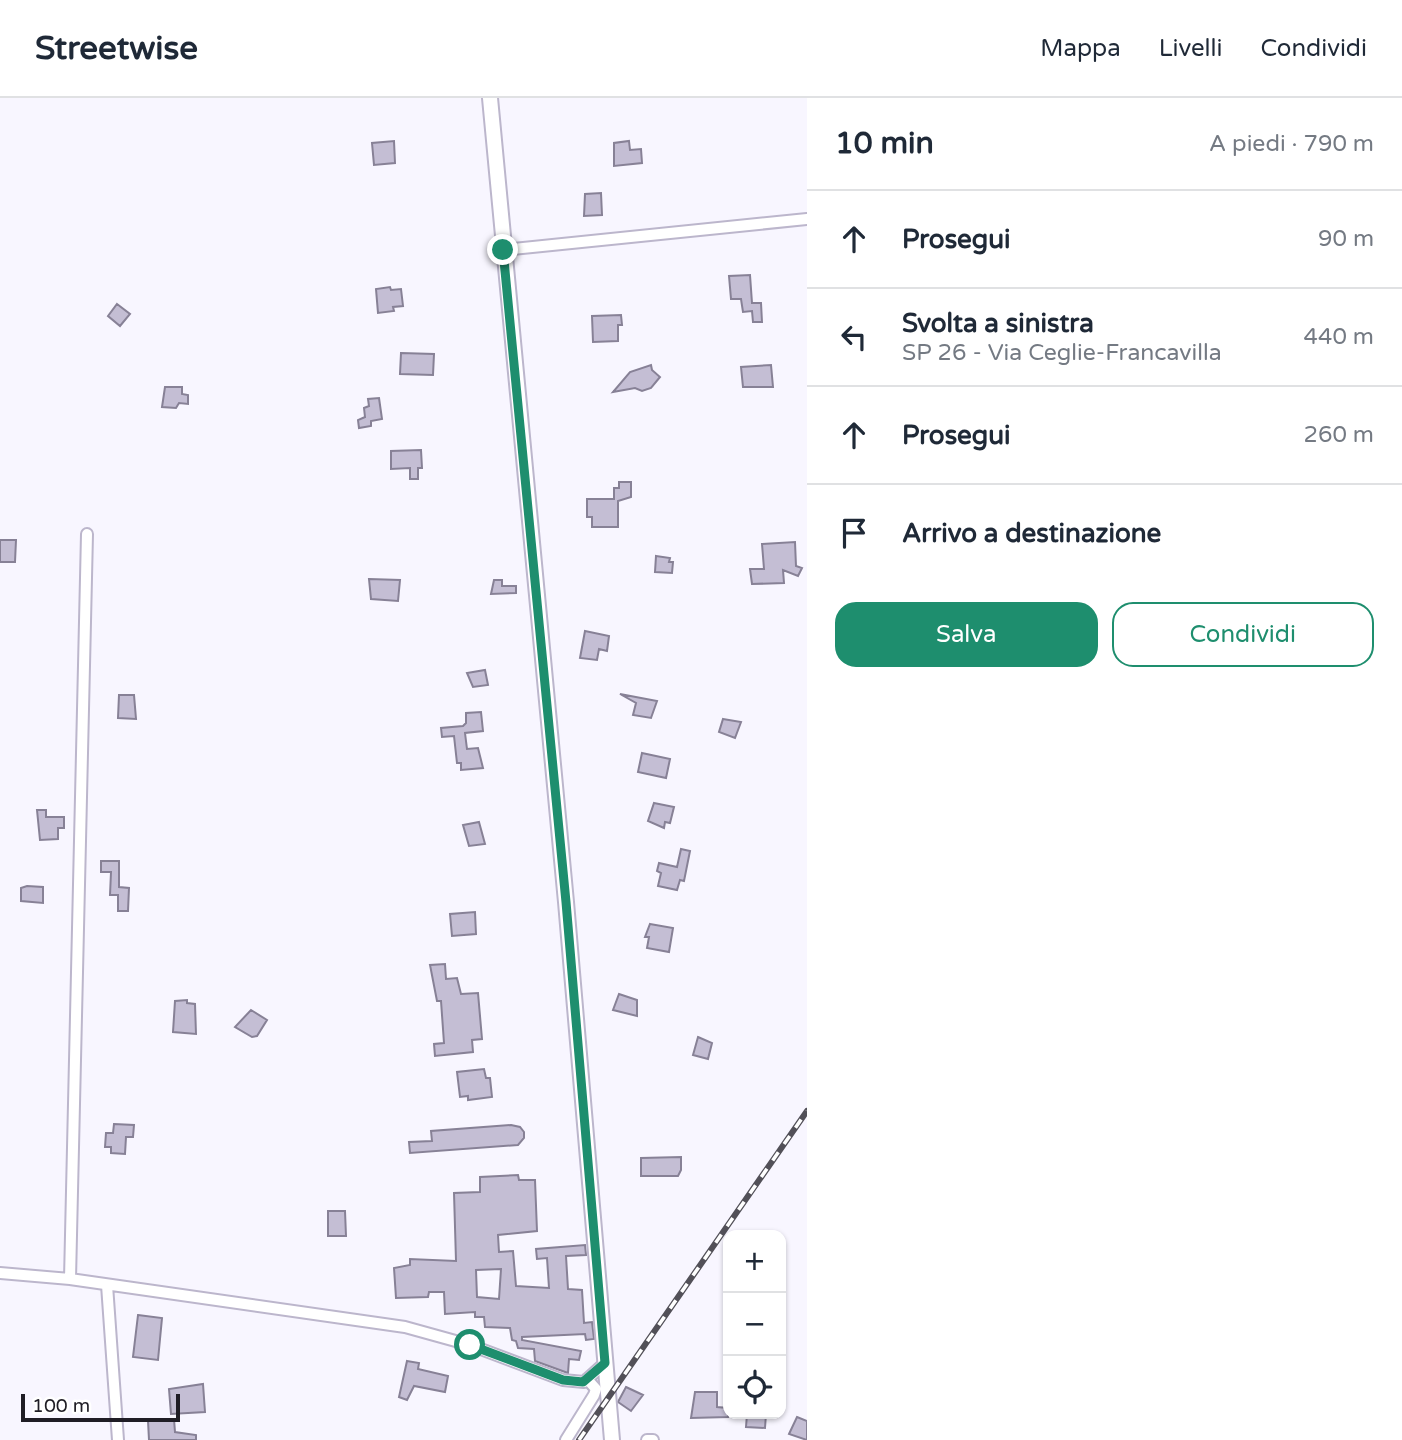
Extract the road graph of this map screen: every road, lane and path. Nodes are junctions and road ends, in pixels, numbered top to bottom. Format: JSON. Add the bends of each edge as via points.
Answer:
{"nodes":[{"id":1,"x":490,"y":98,"type":"edge"},
{"id":2,"x":807,"y":219,"type":"edge"},
{"id":3,"x":503,"y":250,"type":"junction"},
{"id":4,"x":87,"y":534,"type":"dead end"},
{"id":5,"x":0,"y":1273,"type":"edge"},
{"id":6,"x":71,"y":1279,"type":"junction"},
{"id":7,"x":107,"y":1285,"type":"junction"},
{"id":8,"x":605,"y":1363,"type":"junction"},
{"id":9,"x":587,"y":1379,"type":"junction"},
{"id":10,"x":118,"y":1440,"type":"edge"},
{"id":11,"x":566,"y":1440,"type":"edge"},
{"id":12,"x":612,"y":1440,"type":"edge"},
{"id":13,"x":647,"y":1440,"type":"edge"},
{"id":14,"x":653,"y":1440,"type":"edge"}],
"edges":[{"from":1,"to":3,"type":"main road"},
{"from":2,"to":3,"type":"street"},
{"from":3,"to":8,"type":"main road"},
{"from":4,"to":6,"type":"street"},
{"from":5,"to":6,"type":"street"},
{"from":6,"to":7,"type":"street"},
{"from":7,"to":9,"type":"street","via":[[404,1327],[470,1345],[563,1380]]},
{"from":7,"to":10,"type":"street"},
{"from":8,"to":9,"type":"street"},
{"from":8,"to":12,"type":"main road"},
{"from":9,"to":11,"type":"street","via":[[596,1389],[594,1395]]},
{"from":13,"to":14,"type":"street"}]}
